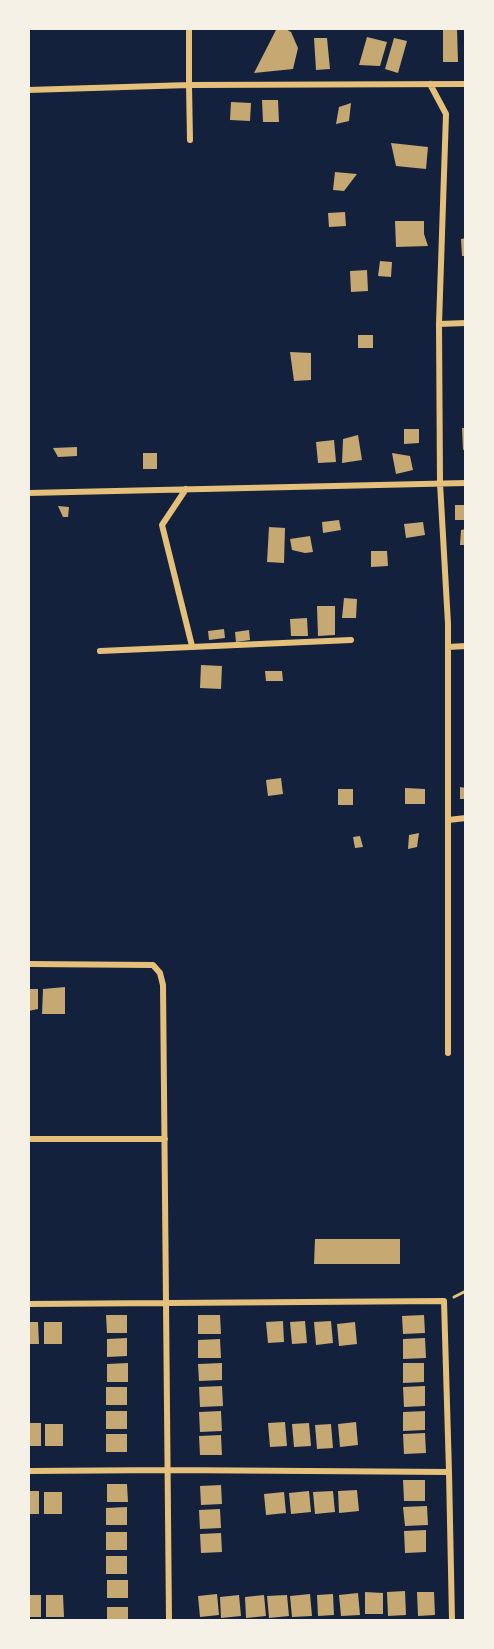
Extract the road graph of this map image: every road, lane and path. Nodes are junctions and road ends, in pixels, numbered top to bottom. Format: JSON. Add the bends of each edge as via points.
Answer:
{"nodes":[{"id":1,"x":189,"y":28,"type":"edge"},
{"id":2,"x":430,"y":84,"type":"junction"},
{"id":3,"x":465,"y":84,"type":"edge"},
{"id":4,"x":189,"y":86,"type":"junction"},
{"id":5,"x":28,"y":90,"type":"edge"},
{"id":6,"x":190,"y":140,"type":"dead end"},
{"id":7,"x":465,"y":323,"type":"edge"},
{"id":8,"x":439,"y":324,"type":"junction"},
{"id":9,"x":440,"y":483,"type":"junction"},
{"id":10,"x":465,"y":483,"type":"edge"},
{"id":11,"x":186,"y":489,"type":"junction"},
{"id":12,"x":28,"y":493,"type":"edge"},
{"id":13,"x":351,"y":640,"type":"dead end"},
{"id":14,"x":192,"y":646,"type":"junction"},
{"id":15,"x":465,"y":646,"type":"edge"},
{"id":16,"x":448,"y":647,"type":"junction"},
{"id":17,"x":100,"y":651,"type":"dead end"},
{"id":18,"x":465,"y":818,"type":"edge"},
{"id":19,"x":448,"y":820,"type":"junction"},
{"id":20,"x":28,"y":964,"type":"edge"},
{"id":21,"x":448,"y":1053,"type":"dead end"},
{"id":22,"x":28,"y":1139,"type":"edge"},
{"id":23,"x":165,"y":1139,"type":"junction"},
{"id":24,"x":28,"y":1304,"type":"edge"},
{"id":25,"x":166,"y":1305,"type":"junction"},
{"id":26,"x":168,"y":1470,"type":"junction"},
{"id":27,"x":28,"y":1471,"type":"edge"},
{"id":28,"x":449,"y":1472,"type":"junction"},
{"id":29,"x":169,"y":1620,"type":"edge"},
{"id":30,"x":452,"y":1620,"type":"edge"}],
"edges":[{"from":1,"to":4,"type":"street"},
{"from":2,"to":3,"type":"street"},
{"from":2,"to":4,"type":"street"},
{"from":2,"to":8,"type":"street","via":[[446,114]]},
{"from":4,"to":5,"type":"street"},
{"from":4,"to":6,"type":"street"},
{"from":7,"to":8,"type":"street"},
{"from":8,"to":9,"type":"street"},
{"from":9,"to":10,"type":"street"},
{"from":9,"to":11,"type":"street"},
{"from":9,"to":16,"type":"street"},
{"from":11,"to":12,"type":"street"},
{"from":11,"to":14,"type":"street","via":[[162,525]]},
{"from":13,"to":14,"type":"street"},
{"from":14,"to":17,"type":"street"},
{"from":15,"to":16,"type":"street"},
{"from":16,"to":19,"type":"street"},
{"from":18,"to":19,"type":"street"},
{"from":19,"to":21,"type":"street"},
{"from":20,"to":23,"type":"street","via":[[156,967],[163,985]]},
{"from":22,"to":23,"type":"street"},
{"from":23,"to":25,"type":"street"},
{"from":24,"to":25,"type":"street"},
{"from":25,"to":26,"type":"street"},
{"from":25,"to":28,"type":"street","via":[[444,1301]]},
{"from":26,"to":27,"type":"street"},
{"from":26,"to":28,"type":"street"},
{"from":26,"to":29,"type":"street"},
{"from":28,"to":30,"type":"street"}]}
